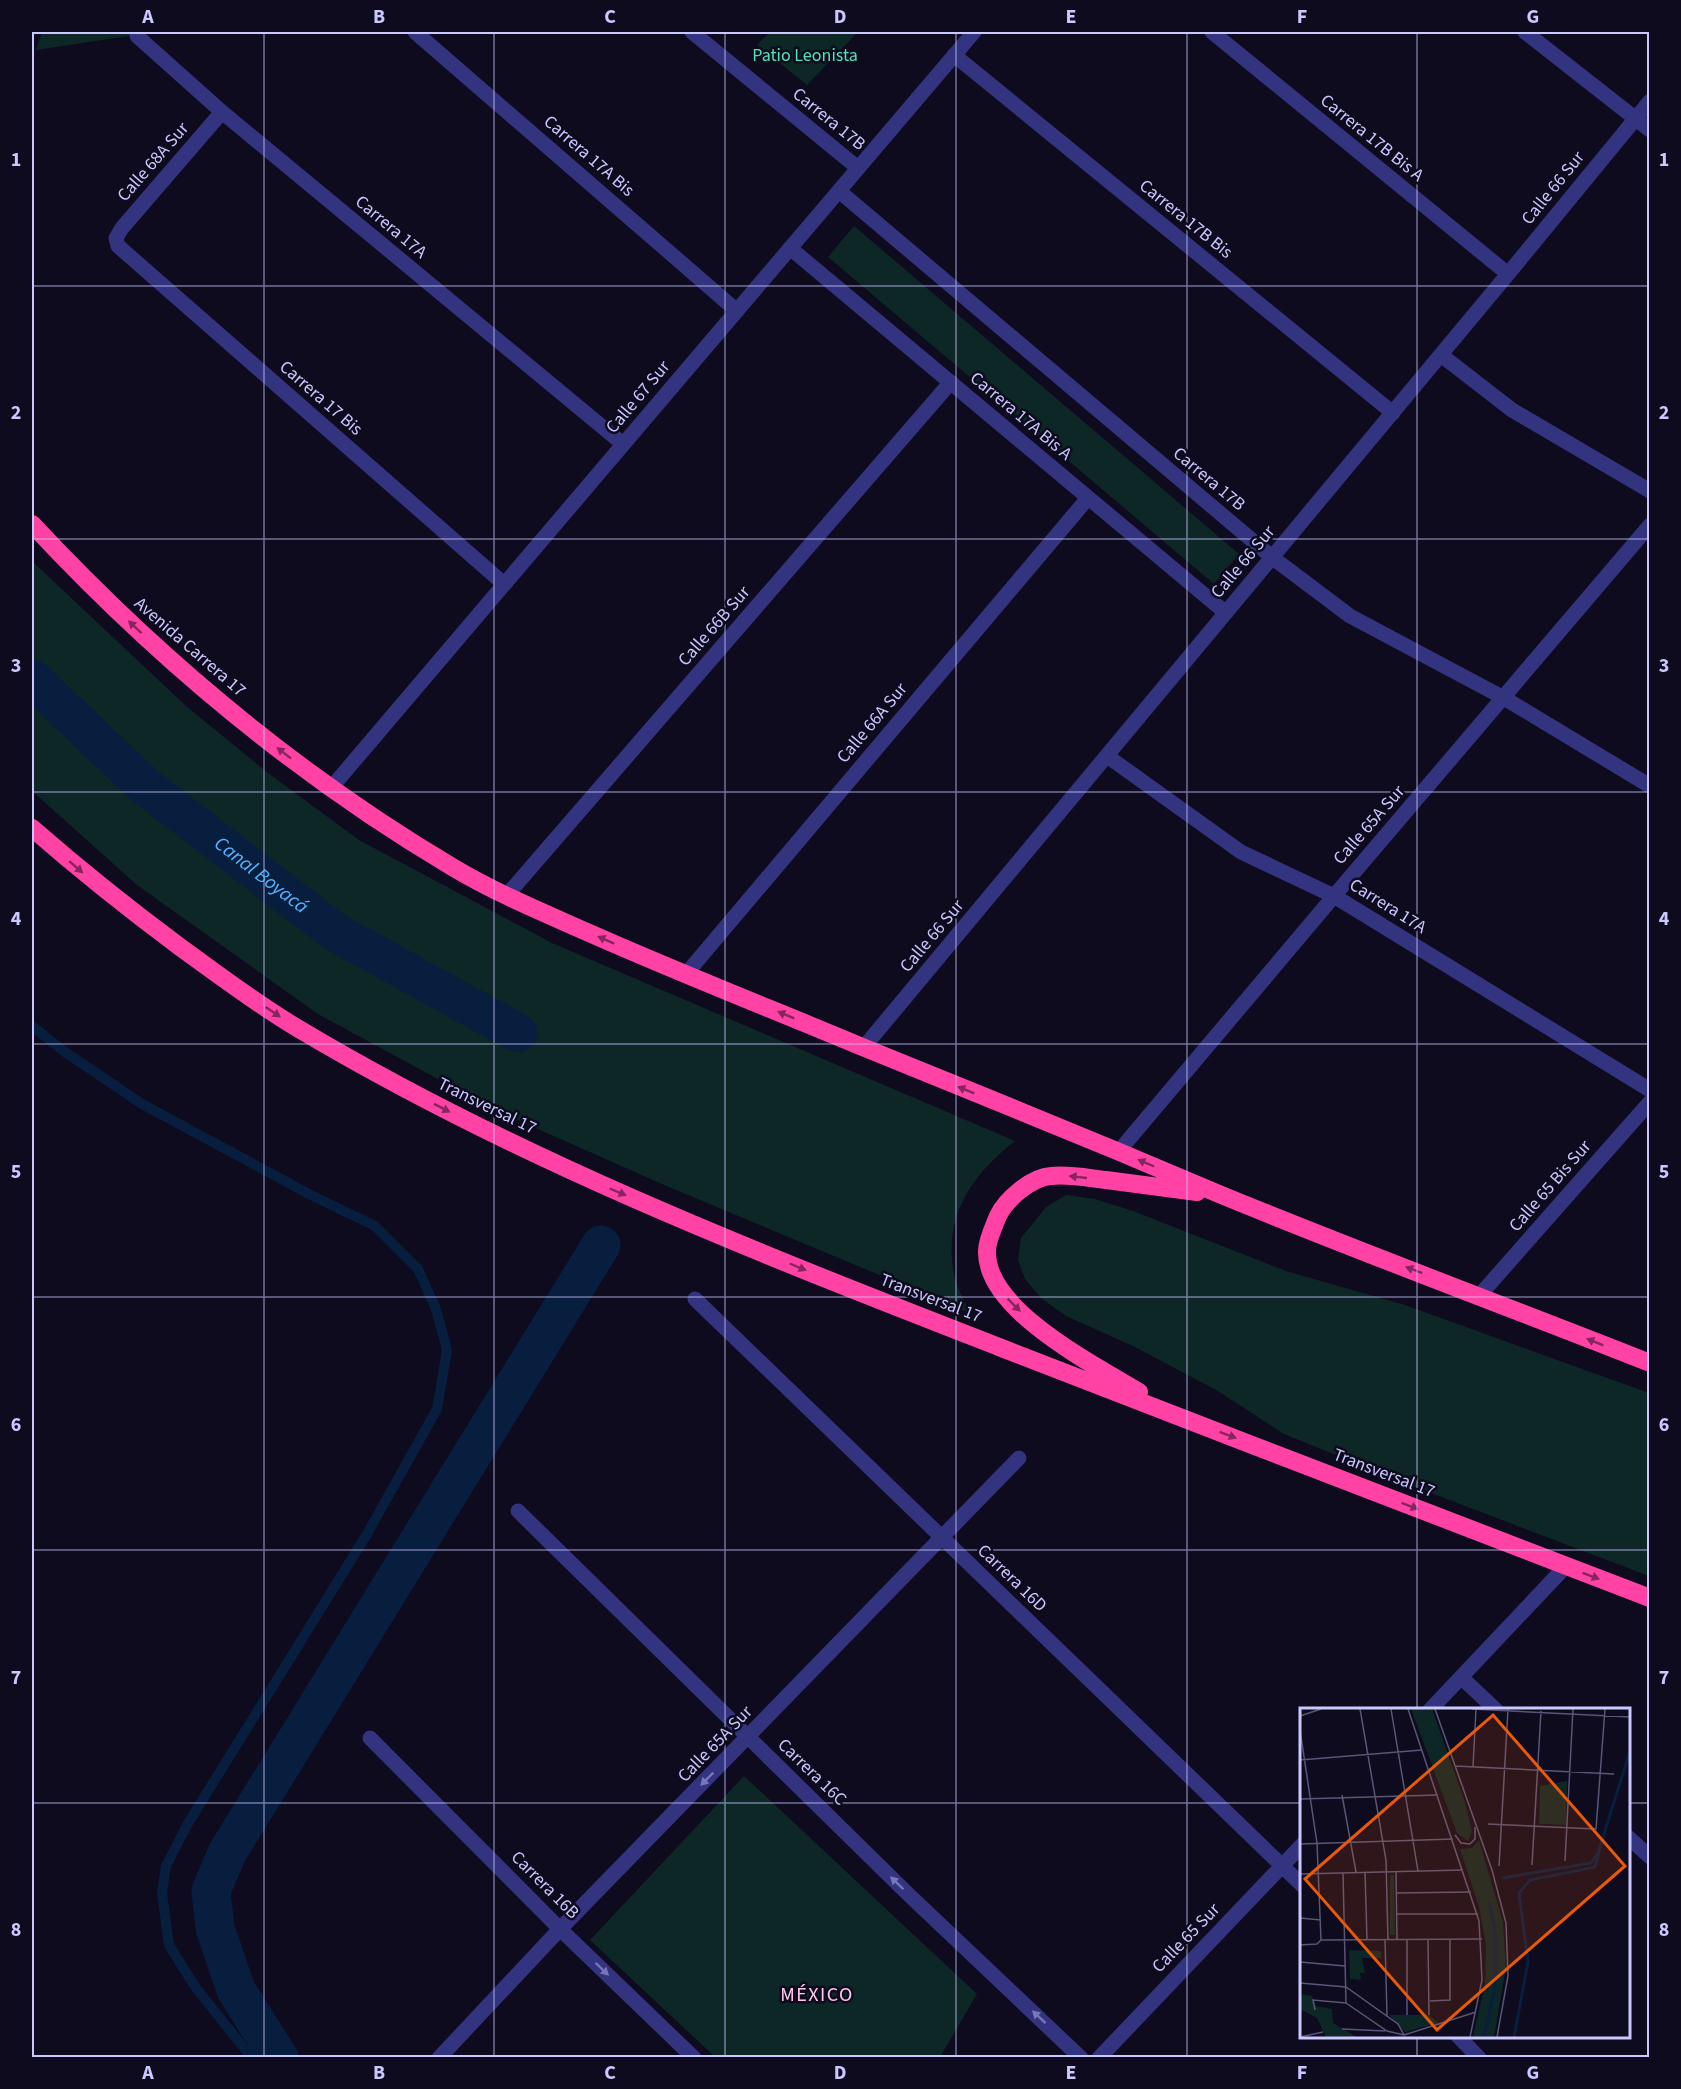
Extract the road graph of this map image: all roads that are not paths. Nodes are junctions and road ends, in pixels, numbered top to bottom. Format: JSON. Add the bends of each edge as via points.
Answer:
{"nodes":[{"id":1,"x":415,"y":32,"type":"edge"},
{"id":2,"x":692,"y":32,"type":"edge"},
{"id":3,"x":974,"y":32,"type":"edge"},
{"id":4,"x":1212,"y":32,"type":"edge"},
{"id":5,"x":1525,"y":32,"type":"edge"},
{"id":6,"x":137,"y":36,"type":"dead end"},
{"id":7,"x":954,"y":55,"type":"junction"},
{"id":8,"x":1650,"y":100,"type":"edge"},
{"id":9,"x":222,"y":112,"type":"junction"},
{"id":10,"x":1634,"y":118,"type":"junction"},
{"id":11,"x":1650,"y":130,"type":"edge"},
{"id":12,"x":858,"y":168,"type":"junction"},
{"id":13,"x":839,"y":191,"type":"junction"},
{"id":14,"x":116,"y":238,"type":"joint"},
{"id":15,"x":790,"y":248,"type":"junction"},
{"id":16,"x":1508,"y":274,"type":"junction"},
{"id":17,"x":737,"y":311,"type":"junction"},
{"id":18,"x":1441,"y":355,"type":"junction"},
{"id":19,"x":951,"y":382,"type":"junction"},
{"id":20,"x":1393,"y":413,"type":"junction"},
{"id":21,"x":624,"y":444,"type":"junction"},
{"id":22,"x":1650,"y":490,"type":"edge"},
{"id":23,"x":1088,"y":498,"type":"junction"},
{"id":24,"x":32,"y":524,"type":"edge"},
{"id":25,"x":1650,"y":525,"type":"edge"},
{"id":26,"x":1273,"y":558,"type":"junction"},
{"id":27,"x":504,"y":584,"type":"junction"},
{"id":28,"x":1226,"y":613,"type":"junction"},
{"id":29,"x":1504,"y":698,"type":"junction"},
{"id":30,"x":1107,"y":756,"type":"junction"},
{"id":31,"x":1650,"y":786,"type":"edge"},
{"id":32,"x":331,"y":788,"type":"junction"},
{"id":33,"x":32,"y":828,"type":"edge"},
{"id":34,"x":507,"y":895,"type":"junction"},
{"id":35,"x":1334,"y":896,"type":"junction"},
{"id":36,"x":686,"y":974,"type":"junction"},
{"id":37,"x":864,"y":1047,"type":"junction"},
{"id":38,"x":1650,"y":1090,"type":"edge"},
{"id":39,"x":1650,"y":1102,"type":"edge"},
{"id":40,"x":1119,"y":1151,"type":"junction"},
{"id":41,"x":1219,"y":1195,"type":"junction"},
{"id":42,"x":1479,"y":1296,"type":"junction"},
{"id":43,"x":695,"y":1299,"type":"dead end"},
{"id":44,"x":1650,"y":1363,"type":"edge"},
{"id":45,"x":1173,"y":1414,"type":"junction"},
{"id":46,"x":1019,"y":1458,"type":"dead end"},
{"id":47,"x":518,"y":1511,"type":"dead end"},
{"id":48,"x":942,"y":1538,"type":"junction"},
{"id":49,"x":1566,"y":1566,"type":"junction"},
{"id":50,"x":1650,"y":1598,"type":"edge"},
{"id":51,"x":1461,"y":1677,"type":"junction"},
{"id":52,"x":1432,"y":1708,"type":"edge"},
{"id":53,"x":1494,"y":1708,"type":"edge"},
{"id":54,"x":748,"y":1737,"type":"junction"},
{"id":55,"x":370,"y":1738,"type":"dead end"},
{"id":56,"x":1630,"y":1837,"type":"edge"},
{"id":57,"x":1300,"y":1847,"type":"edge"},
{"id":58,"x":1650,"y":1857,"type":"edge"},
{"id":59,"x":1282,"y":1866,"type":"junction"},
{"id":60,"x":1300,"y":1883,"type":"edge"},
{"id":61,"x":560,"y":1929,"type":"junction"},
{"id":62,"x":1459,"y":2038,"type":"edge"},
{"id":63,"x":440,"y":2058,"type":"edge"},
{"id":64,"x":694,"y":2058,"type":"edge"},
{"id":65,"x":1081,"y":2058,"type":"edge"},
{"id":66,"x":1099,"y":2058,"type":"edge"},
{"id":67,"x":1479,"y":2058,"type":"edge"}],
"edges":[{"from":1,"to":17,"type":"street","name":"Carrera 17A Bis"},
{"from":2,"to":12,"type":"street","name":"Carrera 17B"},
{"from":3,"to":7,"type":"street","name":"Calle 67 Sur"},
{"from":4,"to":16,"type":"street","name":"Carrera 17B Bis A"},
{"from":5,"to":10,"type":"street"},
{"from":6,"to":9,"type":"street","name":"Carrera 17A"},
{"from":7,"to":12,"type":"street","name":"Calle 67 Sur"},
{"from":7,"to":20,"type":"street","name":"Carrera 17B Bis"},
{"from":8,"to":10,"type":"street","name":"Calle 66 Sur"},
{"from":9,"to":14,"type":"street","name":"Calle 68A Sur"},
{"from":9,"to":21,"type":"street","name":"Carrera 17A"},
{"from":10,"to":11,"type":"street"},
{"from":10,"to":16,"type":"street","name":"Calle 66 Sur"},
{"from":12,"to":13,"type":"street","name":"Calle 67 Sur"},
{"from":13,"to":15,"type":"street","name":"Calle 67 Sur"},
{"from":13,"to":26,"type":"street","name":"Carrera 17B"},
{"from":14,"to":27,"type":"street","name":"Carrera 17 Bis","via":[[118,246]]},
{"from":15,"to":17,"type":"street","name":"Calle 67 Sur"},
{"from":15,"to":19,"type":"street","name":"Carrera 17A Bis A"},
{"from":16,"to":18,"type":"street","name":"Calle 66 Sur"},
{"from":17,"to":21,"type":"street","name":"Calle 67 Sur"},
{"from":18,"to":20,"type":"street","name":"Calle 66 Sur"},
{"from":18,"to":22,"type":"street","via":[[1512,410]]},
{"from":19,"to":23,"type":"street","name":"Carrera 17A Bis A"},
{"from":19,"to":34,"type":"street","name":"Calle 66B Sur"},
{"from":20,"to":26,"type":"street","name":"Calle 66 Sur"},
{"from":21,"to":27,"type":"street","name":"Calle 67 Sur"},
{"from":23,"to":28,"type":"street","name":"Carrera 17A Bis A"},
{"from":23,"to":36,"type":"street","name":"Calle 66A Sur"},
{"from":32,"to":24,"type":"highway","name":"Avenida Carrera 17","one_way":true,"via":[[178,667],[70,566]]},
{"from":25,"to":29,"type":"street","name":"Calle 65A Sur"},
{"from":26,"to":28,"type":"street","name":"Calle 66 Sur"},
{"from":26,"to":29,"type":"street","name":"Carrera 17B","via":[[1350,616]]},
{"from":27,"to":32,"type":"street","name":"Calle 67 Sur"},
{"from":28,"to":30,"type":"street","name":"Calle 66 Sur"},
{"from":29,"to":31,"type":"street","name":"Carrera 17B"},
{"from":29,"to":35,"type":"street","name":"Calle 65A Sur"},
{"from":30,"to":35,"type":"street","name":"Carrera 17A","via":[[1241,852]]},
{"from":30,"to":37,"type":"street","name":"Calle 66 Sur"},
{"from":32,"to":34,"type":"highway","via":[[458,871]]},
{"from":33,"to":45,"type":"highway","name":"Transversal 17","one_way":true,"via":[[86,876],[296,1028],[491,1134],[854,1290]]},
{"from":36,"to":34,"type":"highway","one_way":true},
{"from":35,"to":38,"type":"street","name":"Carrera 17A"},
{"from":35,"to":40,"type":"street","name":"Calle 65A Sur"},
{"from":37,"to":36,"type":"highway","one_way":true},
{"from":40,"to":37,"type":"highway","one_way":true},
{"from":39,"to":42,"type":"street","name":"Calle 65 Bis Sur"},
{"from":41,"to":40,"type":"highway","one_way":true},
{"from":42,"to":41,"type":"highway","one_way":true},
{"from":41,"to":45,"type":"highway","one_way":true,"via":[[1049,1176],[1034,1182],[1000,1211],[987,1250],[990,1271],[1000,1290],[1031,1322]]},
{"from":44,"to":42,"type":"highway","one_way":true},
{"from":43,"to":48,"type":"street","name":"Carrera 16D"},
{"from":45,"to":49,"type":"highway","name":"Transversal 17","one_way":true},
{"from":46,"to":48,"type":"street","name":"Calle 65A Sur"},
{"from":47,"to":54,"type":"street","name":"Carrera 16C"},
{"from":48,"to":54,"type":"street","name":"Calle 65A Sur"},
{"from":48,"to":59,"type":"street","name":"Carrera 16D"},
{"from":49,"to":50,"type":"highway","name":"Transversal 17","one_way":true},
{"from":49,"to":51,"type":"street"},
{"from":51,"to":52,"type":"street"},
{"from":51,"to":53,"type":"street"},
{"from":54,"to":61,"type":"street","name":"Calle 65A Sur","one_way":true},
{"from":65,"to":54,"type":"street","name":"Carrera 16C","one_way":true},
{"from":55,"to":61,"type":"street","name":"Carrera 16B"},
{"from":56,"to":58,"type":"street"},
{"from":57,"to":59,"type":"street","name":"Calle 65 Sur"},
{"from":59,"to":60,"type":"street","name":"Carrera 16D"},
{"from":59,"to":66,"type":"street","name":"Calle 65 Sur"},
{"from":61,"to":63,"type":"street","name":"Calle 65A Sur"},
{"from":61,"to":64,"type":"street","name":"Carrera 16B","one_way":true},
{"from":62,"to":67,"type":"street"}]}
